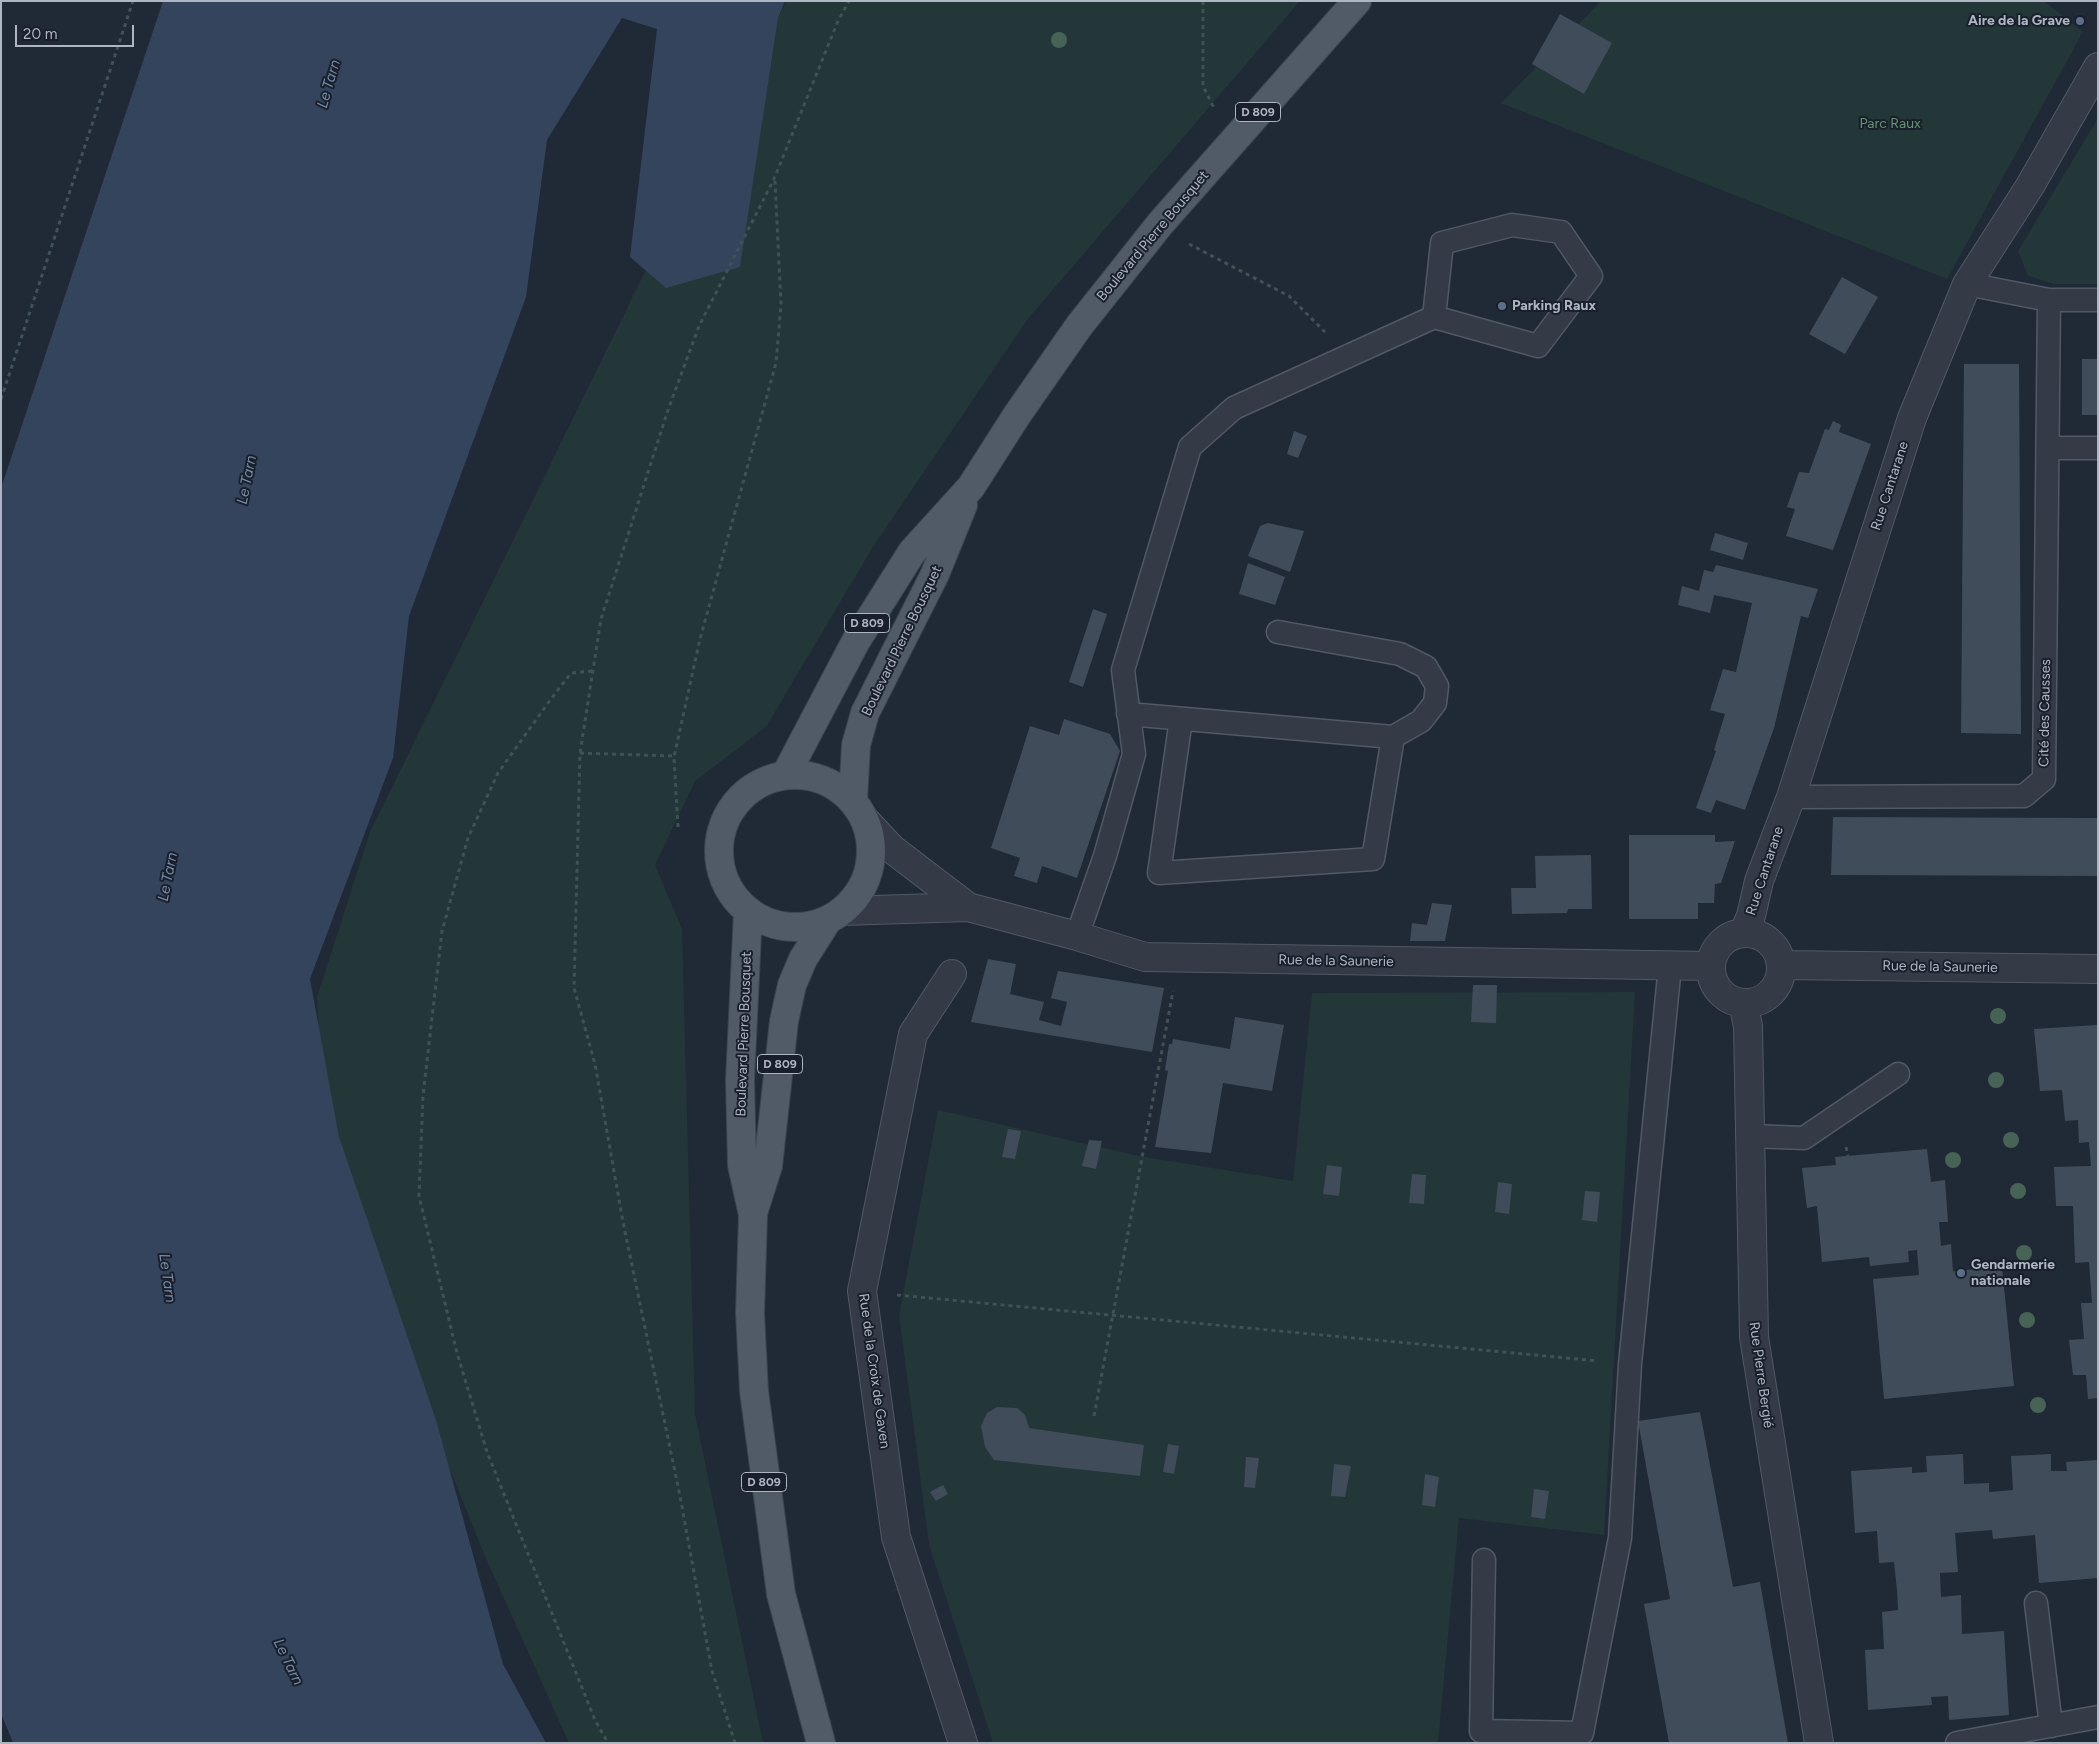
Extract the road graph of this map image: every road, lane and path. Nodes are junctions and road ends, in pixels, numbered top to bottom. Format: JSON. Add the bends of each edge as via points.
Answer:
{"nodes":[{"id":1,"x":133,"y":1,"type":"edge"},
{"id":2,"x":849,"y":1,"type":"edge"},
{"id":3,"x":1203,"y":1,"type":"edge"},
{"id":4,"x":1357,"y":1,"type":"edge"},
{"id":5,"x":2098,"y":67,"type":"edge"},
{"id":6,"x":1218,"y":116,"type":"dead end"},
{"id":7,"x":774,"y":179,"type":"junction"},
{"id":8,"x":1189,"y":244,"type":"dead end"},
{"id":9,"x":1967,"y":284,"type":"junction"},
{"id":10,"x":2049,"y":300,"type":"junction"},
{"id":11,"x":2098,"y":300,"type":"edge"},
{"id":12,"x":1434,"y":317,"type":"junction"},
{"id":13,"x":1349,"y":356,"type":"junction"},
{"id":14,"x":1,"y":399,"type":"edge"},
{"id":15,"x":2048,"y":448,"type":"junction"},
{"id":16,"x":2098,"y":448,"type":"edge"},
{"id":17,"x":971,"y":487,"type":"junction"},
{"id":18,"x":1278,"y":632,"type":"dead end"},
{"id":19,"x":592,"y":671,"type":"junction"},
{"id":20,"x":1128,"y":714,"type":"junction"},
{"id":21,"x":1181,"y":718,"type":"junction"},
{"id":22,"x":1393,"y":737,"type":"junction"},
{"id":23,"x":580,"y":753,"type":"junction"},
{"id":24,"x":674,"y":756,"type":"junction"},
{"id":25,"x":786,"y":774,"type":"junction"},
{"id":26,"x":1791,"y":797,"type":"junction"},
{"id":27,"x":859,"y":810,"type":"junction"},
{"id":28,"x":678,"y":827,"type":"dead end"},
{"id":29,"x":968,"y":907,"type":"junction"},
{"id":30,"x":748,"y":912,"type":"junction"},
{"id":31,"x":835,"y":916,"type":"junction"},
{"id":32,"x":1744,"y":932,"type":"junction"},
{"id":33,"x":1077,"y":936,"type":"junction"},
{"id":34,"x":1179,"y":958,"type":"junction"},
{"id":35,"x":1782,"y":965,"type":"junction"},
{"id":36,"x":1670,"y":966,"type":"junction"},
{"id":37,"x":1711,"y":966,"type":"junction"},
{"id":38,"x":2098,"y":970,"type":"edge"},
{"id":39,"x":952,"y":974,"type":"dead end"},
{"id":40,"x":1743,"y":1003,"type":"junction"},
{"id":41,"x":1898,"y":1074,"type":"dead end"},
{"id":42,"x":1750,"y":1136,"type":"junction"},
{"id":43,"x":753,"y":1215,"type":"junction"},
{"id":44,"x":862,"y":1291,"type":"junction"},
{"id":45,"x":1113,"y":1315,"type":"junction"},
{"id":46,"x":1630,"y":1364,"type":"junction"},
{"id":47,"x":1094,"y":1416,"type":"dead end"},
{"id":48,"x":1484,"y":1560,"type":"dead end"},
{"id":49,"x":2036,"y":1603,"type":"dead end"},
{"id":50,"x":2098,"y":1717,"type":"edge"},
{"id":51,"x":2051,"y":1726,"type":"junction"},
{"id":52,"x":608,"y":1743,"type":"edge"},
{"id":53,"x":735,"y":1743,"type":"edge"},
{"id":54,"x":821,"y":1743,"type":"edge"},
{"id":55,"x":963,"y":1743,"type":"edge"},
{"id":56,"x":1819,"y":1743,"type":"edge"},
{"id":57,"x":1957,"y":1743,"type":"edge"}],
"edges":[{"from":1,"to":14,"type":"path"},
{"from":2,"to":7,"type":"path"},
{"from":3,"to":6,"type":"path","via":[[1203,86]]},
{"from":4,"to":17,"type":"main road","name":"Boulevard Pierre Bousquet","number":"D 809","via":[[1160,224],[1079,326],[1016,415]]},
{"from":5,"to":9,"type":"street","name":"Rue Cantarane","via":[[2030,186]]},
{"from":7,"to":19,"type":"path","via":[[699,326],[668,410],[601,618]]},
{"from":7,"to":24,"type":"path","via":[[781,305],[776,364],[700,638]]},
{"from":8,"to":13,"type":"path","via":[[1289,296]]},
{"from":9,"to":10,"type":"lane"},
{"from":9,"to":26,"type":"street","name":"Rue Cantarane","via":[[1912,418]]},
{"from":10,"to":11,"type":"lane"},
{"from":10,"to":15,"type":"lane","name":"Cité des Causses"},
{"from":12,"to":12,"type":"lane","via":[[1538,346],[1591,276],[1561,232],[1512,225],[1442,243]]},
{"from":12,"to":13,"type":"lane"},
{"from":13,"to":20,"type":"lane","via":[[1234,408],[1190,447],[1123,670]]},
{"from":15,"to":16,"type":"lane"},
{"from":15,"to":26,"type":"lane","name":"Cité des Causses","via":[[2044,779],[2024,796]]},
{"from":17,"to":25,"type":"main road","name":"Boulevard Pierre Bousquet","number":"D 809","via":[[912,552],[856,640]]},
{"from":17,"to":27,"type":"main road","name":"Boulevard Pierre Bousquet","number":"D 809","via":[[935,574],[865,713],[856,745]]},
{"from":18,"to":22,"type":"lane","via":[[1400,654],[1426,667],[1437,686],[1435,703],[1421,722]]},
{"from":19,"to":23,"type":"path"},
{"from":19,"to":52,"type":"path","via":[[571,673],[551,699],[498,773],[468,838],[442,931],[423,1096],[420,1196],[457,1353],[486,1452],[595,1720]]},
{"from":20,"to":21,"type":"lane"},
{"from":20,"to":33,"type":"lane","via":[[1134,754],[1105,856]]},
{"from":21,"to":22,"type":"lane"},
{"from":21,"to":22,"type":"lane","via":[[1159,873],[1373,859]]},
{"from":23,"to":24,"type":"path"},
{"from":23,"to":53,"type":"path","via":[[574,988],[595,1064],[712,1671]]},
{"from":24,"to":28,"type":"path"},
{"from":25,"to":27,"type":"main road","via":[[811,775],[834,784]]},
{"from":25,"to":30,"type":"main road","via":[[761,782],[740,797],[725,818],[718,843],[720,869],[730,893]]},
{"from":26,"to":32,"type":"street","name":"Rue Cantarane","via":[[1759,881]]},
{"from":27,"to":29,"type":"street","name":"Rue de la Saunerie","via":[[892,848]]},
{"from":27,"to":31,"type":"main road","via":[[872,844],[870,869],[860,893]]},
{"from":29,"to":31,"type":"street","name":"Rue de la Saunerie"},
{"from":29,"to":33,"type":"street","name":"Rue de la Saunerie"},
{"from":30,"to":31,"type":"main road","via":[[766,922],[786,927],[807,926]]},
{"from":30,"to":43,"type":"main road","name":"Boulevard Pierre Bousquet","number":"D 809","via":[[740,1080],[742,1165]]},
{"from":31,"to":43,"type":"main road","name":"Boulevard Pierre Bousquet","number":"D 809","via":[[803,959],[792,985],[784,1021],[768,1166]]},
{"from":32,"to":35,"type":"street","via":[[1765,938],[1776,950]]},
{"from":32,"to":37,"type":"street","via":[[1724,940],[1712,956]]},
{"from":33,"to":34,"type":"street","name":"Rue de la Saunerie","via":[[1145,958]]},
{"from":34,"to":36,"type":"street","name":"Rue de la Saunerie"},
{"from":34,"to":45,"type":"path"},
{"from":35,"to":38,"type":"street","name":"Rue de la Saunerie"},
{"from":35,"to":40,"type":"street","via":[[1775,988],[1766,997]]},
{"from":36,"to":37,"type":"street","name":"Rue de la Saunerie"},
{"from":36,"to":46,"type":"lane"},
{"from":37,"to":40,"type":"street","via":[[1712,977],[1720,991],[1732,1001]]},
{"from":39,"to":44,"type":"street","name":"Rue de la Croix de Gaven","via":[[913,1034]]},
{"from":40,"to":42,"type":"street","name":"Rue Pierre Bergié","via":[[1748,1026]]},
{"from":41,"to":42,"type":"lane","via":[[1804,1138]]},
{"from":42,"to":56,"type":"street","name":"Rue Pierre Bergié","via":[[1754,1337]]},
{"from":43,"to":54,"type":"main road","name":"Boulevard Pierre Bousquet","number":"D 809","via":[[750,1313],[764,1482],[781,1594]]},
{"from":44,"to":45,"type":"path"},
{"from":44,"to":55,"type":"street","name":"Rue de la Croix de Gaven","via":[[896,1537]]},
{"from":45,"to":46,"type":"path"},
{"from":45,"to":47,"type":"path"},
{"from":46,"to":48,"type":"lane","via":[[1620,1538],[1582,1733],[1481,1731]]},
{"from":49,"to":51,"type":"lane"},
{"from":50,"to":51,"type":"lane"},
{"from":51,"to":57,"type":"lane"}]}
